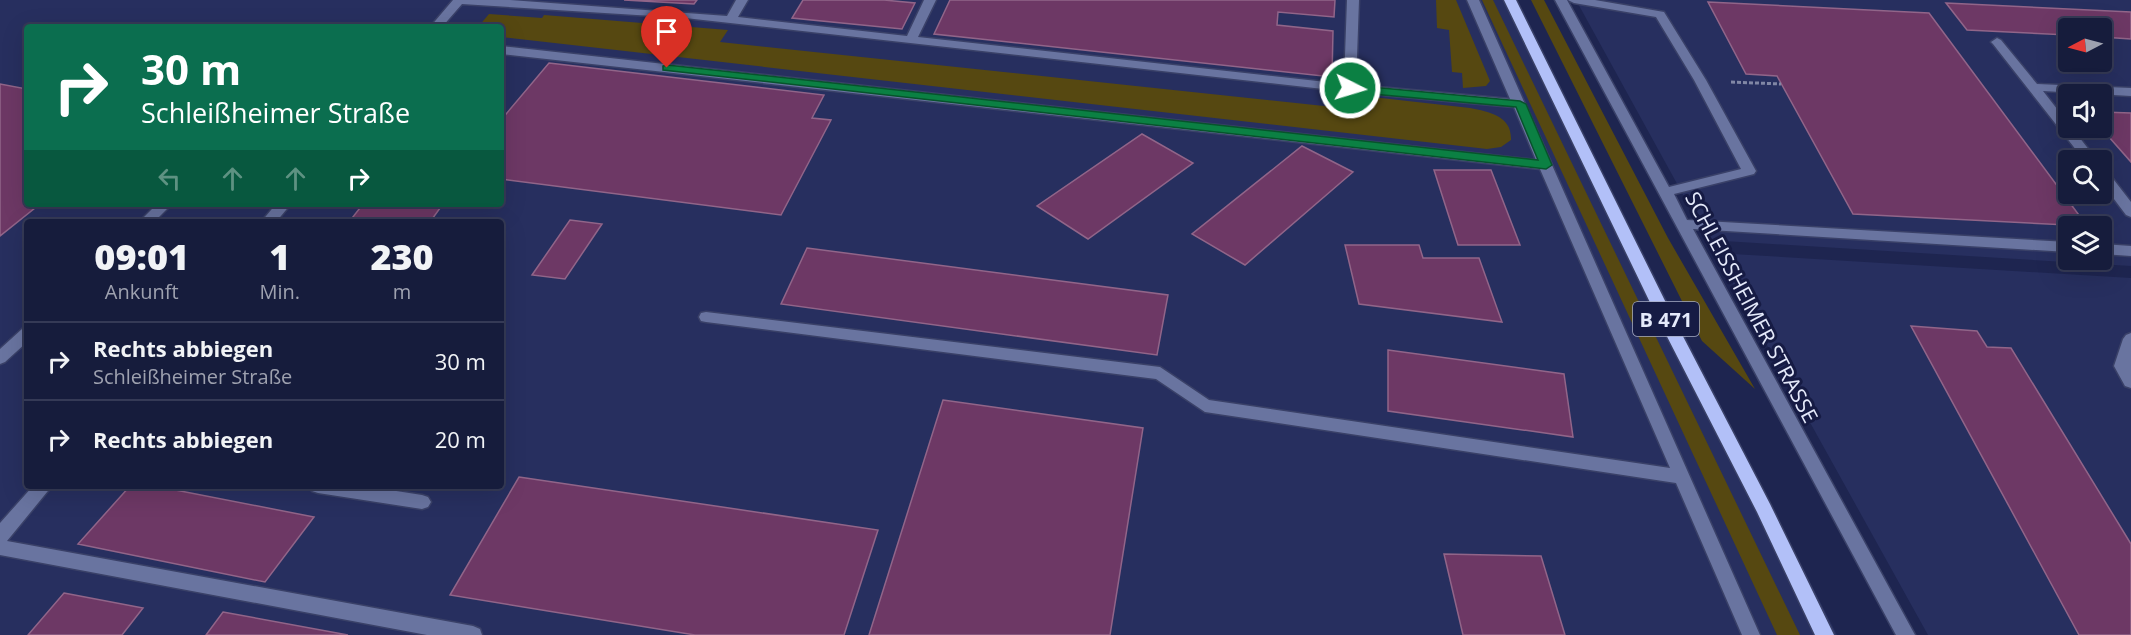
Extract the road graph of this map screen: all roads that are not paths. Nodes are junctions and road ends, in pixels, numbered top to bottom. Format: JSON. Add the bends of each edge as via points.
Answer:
{"nodes":[{"id":1,"x":459,"y":0,"type":"edge"},
{"id":2,"x":742,"y":0,"type":"edge"},
{"id":3,"x":930,"y":0,"type":"edge"},
{"id":4,"x":1353,"y":0,"type":"edge"},
{"id":5,"x":1473,"y":0,"type":"edge"},
{"id":6,"x":1510,"y":0,"type":"edge"},
{"id":7,"x":1561,"y":0,"type":"edge"},
{"id":8,"x":1574,"y":0,"type":"edge"},
{"id":9,"x":731,"y":20,"type":"junction"},
{"id":10,"x":439,"y":24,"type":"edge"},
{"id":11,"x":911,"y":40,"type":"junction"},
{"id":12,"x":1997,"y":42,"type":"dead end"},
{"id":13,"x":504,"y":50,"type":"edge"},
{"id":14,"x":2033,"y":87,"type":"junction"},
{"id":15,"x":1350,"y":88,"type":"junction"},
{"id":16,"x":2131,"y":92,"type":"edge"},
{"id":17,"x":1520,"y":104,"type":"junction"},
{"id":18,"x":2083,"y":150,"type":"edge"},
{"id":19,"x":1546,"y":165,"type":"junction"},
{"id":20,"x":2112,"y":187,"type":"edge"},
{"id":21,"x":1666,"y":192,"type":"junction"},
{"id":22,"x":162,"y":207,"type":"edge"},
{"id":23,"x":281,"y":207,"type":"edge"},
{"id":24,"x":2131,"y":212,"type":"edge"},
{"id":25,"x":149,"y":219,"type":"edge"},
{"id":26,"x":271,"y":219,"type":"edge"},
{"id":27,"x":1683,"y":224,"type":"junction"},
{"id":28,"x":2058,"y":246,"type":"edge"},
{"id":29,"x":2112,"y":250,"type":"edge"},
{"id":30,"x":2131,"y":251,"type":"edge"},
{"id":31,"x":706,"y":317,"type":"dead end"},
{"id":32,"x":24,"y":336,"type":"edge"},
{"id":33,"x":2131,"y":339,"type":"edge"},
{"id":34,"x":0,"y":358,"type":"edge"},
{"id":35,"x":2131,"y":382,"type":"edge"},
{"id":36,"x":1682,"y":477,"type":"junction"},
{"id":37,"x":40,"y":489,"type":"edge"},
{"id":38,"x":338,"y":489,"type":"edge"},
{"id":39,"x":422,"y":502,"type":"dead end"},
{"id":40,"x":0,"y":536,"type":"edge"},
{"id":41,"x":0,"y":547,"type":"edge"},
{"id":42,"x":473,"y":635,"type":"edge"},
{"id":43,"x":1751,"y":635,"type":"edge"},
{"id":44,"x":1825,"y":635,"type":"edge"},
{"id":45,"x":1906,"y":635,"type":"edge"}],
"edges":[{"from":1,"to":9,"type":"street"},
{"from":1,"to":10,"type":"street"},
{"from":2,"to":9,"type":"street"},
{"from":3,"to":11,"type":"street"},
{"from":4,"to":15,"type":"street"},
{"from":5,"to":17,"type":"street"},
{"from":6,"to":44,"type":"main road","number":"B 471"},
{"from":7,"to":21,"type":"street","name":"SCHLEISSHEIMER STRASSE"},
{"from":8,"to":21,"type":"street","via":[[1660,14],[1749,171]]},
{"from":9,"to":11,"type":"street"},
{"from":11,"to":15,"type":"street"},
{"from":12,"to":14,"type":"street"},
{"from":13,"to":19,"type":"street"},
{"from":14,"to":16,"type":"street"},
{"from":14,"to":18,"type":"street"},
{"from":15,"to":17,"type":"street"},
{"from":17,"to":19,"type":"street"},
{"from":19,"to":36,"type":"street"},
{"from":20,"to":24,"type":"street"},
{"from":21,"to":27,"type":"street","name":"SCHLEISSHEIMER STRASSE"},
{"from":22,"to":25,"type":"street"},
{"from":23,"to":26,"type":"street"},
{"from":27,"to":28,"type":"street"},
{"from":27,"to":45,"type":"street","name":"SCHLEISSHEIMER STRASSE"},
{"from":29,"to":30,"type":"street"},
{"from":31,"to":36,"type":"street","via":[[1160,373],[1205,406]]},
{"from":32,"to":34,"type":"street"},
{"from":33,"to":35,"type":"street","via":[[2122,366]]},
{"from":36,"to":43,"type":"street"},
{"from":37,"to":40,"type":"street"},
{"from":38,"to":39,"type":"street"},
{"from":41,"to":42,"type":"street"}]}
